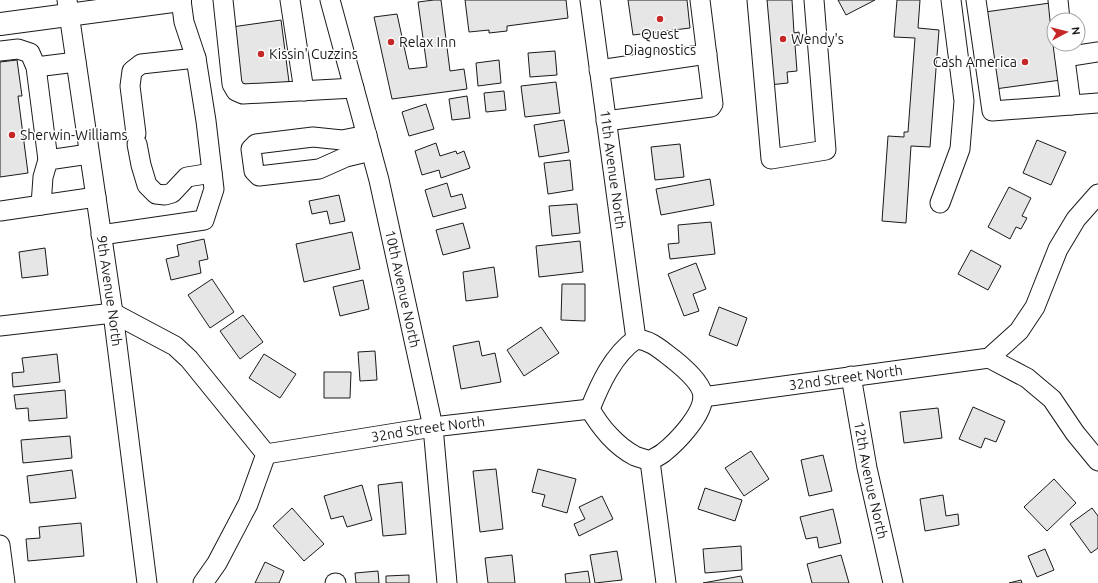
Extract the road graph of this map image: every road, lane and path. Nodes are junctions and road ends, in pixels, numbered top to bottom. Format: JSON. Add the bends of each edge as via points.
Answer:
{"nodes":[{"id":1,"x":181,"y":0,"type":"edge"},
{"id":2,"x":223,"y":0,"type":"edge"},
{"id":3,"x":290,"y":0,"type":"edge"},
{"id":4,"x":330,"y":0,"type":"edge"},
{"id":5,"x":590,"y":0,"type":"edge"},
{"id":6,"x":700,"y":0,"type":"edge"},
{"id":7,"x":757,"y":0,"type":"edge"},
{"id":8,"x":814,"y":0,"type":"edge"},
{"id":9,"x":951,"y":0,"type":"edge"},
{"id":10,"x":976,"y":0,"type":"edge"},
{"id":11,"x":1058,"y":0,"type":"edge"},
{"id":12,"x":68,"y":8,"type":"edge"},
{"id":13,"x":1059,"y":12,"type":"edge"},
{"id":14,"x":7,"y":23,"type":"edge"},
{"id":15,"x":9,"y":50,"type":"edge"},
{"id":16,"x":1064,"y":52,"type":"edge"},
{"id":17,"x":1086,"y":52,"type":"edge"},
{"id":18,"x":1098,"y":52,"type":"edge"},
{"id":19,"x":707,"y":54,"type":"junction"},
{"id":20,"x":196,"y":58,"type":"junction"},
{"id":21,"x":76,"y":62,"type":"junction"},
{"id":22,"x":36,"y":67,"type":"junction"},
{"id":23,"x":599,"y":70,"type":"junction"},
{"id":24,"x":354,"y":88,"type":"junction"},
{"id":25,"x":304,"y":91,"type":"junction"},
{"id":26,"x":1098,"y":103,"type":"edge"},
{"id":27,"x":1070,"y":105,"type":"junction"},
{"id":28,"x":606,"y":120,"type":"junction"},
{"id":29,"x":369,"y":143,"type":"junction"},
{"id":30,"x":89,"y":154,"type":"junction"},
{"id":31,"x":48,"y":160,"type":"junction"},
{"id":32,"x":212,"y":173,"type":"junction"},
{"id":33,"x":1098,"y":194,"type":"edge"},
{"id":34,"x":96,"y":197,"type":"junction"},
{"id":35,"x":940,"y":204,"type":"dead end"},
{"id":36,"x":41,"y":205,"type":"junction"},
{"id":37,"x":0,"y":210,"type":"edge"},
{"id":38,"x":101,"y":235,"type":"junction"},
{"id":39,"x":113,"y":313,"type":"junction"},
{"id":40,"x":0,"y":326,"type":"edge"},
{"id":41,"x":636,"y":339,"type":"junction"},
{"id":42,"x":989,"y":358,"type":"junction"},
{"id":43,"x":851,"y":376,"type":"junction"},
{"id":44,"x":703,"y":396,"type":"junction"},
{"id":45,"x":590,"y":409,"type":"junction"},
{"id":46,"x":433,"y":427,"type":"junction"},
{"id":47,"x":266,"y":454,"type":"junction"},
{"id":48,"x":650,"y":461,"type":"junction"},
{"id":49,"x":1098,"y":461,"type":"edge"},
{"id":50,"x":0,"y":544,"type":"edge"},
{"id":51,"x":5,"y":583,"type":"edge"},
{"id":52,"x":147,"y":583,"type":"edge"},
{"id":53,"x":203,"y":583,"type":"edge"},
{"id":54,"x":447,"y":583,"type":"edge"},
{"id":55,"x":666,"y":583,"type":"edge"},
{"id":56,"x":894,"y":583,"type":"edge"}],
"edges":[{"from":1,"to":12,"type":"highway"},
{"from":1,"to":20,"type":"street","via":[[184,22]]},
{"from":2,"to":25,"type":"street","via":[[232,84],[236,91],[243,94]]},
{"from":3,"to":25,"type":"street"},
{"from":4,"to":24,"type":"street","name":"10th Avenue North"},
{"from":5,"to":23,"type":"street","name":"11th Avenue North"},
{"from":6,"to":19,"type":"street"},
{"from":7,"to":8,"type":"street","via":[[771,159],[826,150]]},
{"from":9,"to":35,"type":"street","via":[[964,101],[960,149]]},
{"from":10,"to":27,"type":"street","via":[[992,111]]},
{"from":11,"to":13,"type":"street"},
{"from":12,"to":14,"type":"highway"},
{"from":12,"to":21,"type":"street","name":"9th Avenue North"},
{"from":14,"to":15,"type":"street"},
{"from":15,"to":22,"type":"street","via":[[30,53]]},
{"from":16,"to":27,"type":"street"},
{"from":17,"to":18,"type":"street"},
{"from":19,"to":23,"type":"street"},
{"from":19,"to":28,"type":"street","via":[[713,100],[711,107]]},
{"from":20,"to":32,"type":"street"},
{"from":20,"to":32,"type":"street","via":[[141,64],[132,71],[130,86],[137,139],[147,185],[156,194],[172,193],[187,177]]},
{"from":21,"to":22,"type":"street"},
{"from":21,"to":30,"type":"street","name":"9th Avenue North"},
{"from":22,"to":31,"type":"street"},
{"from":23,"to":28,"type":"street","name":"11th Avenue North"},
{"from":24,"to":25,"type":"street"},
{"from":24,"to":29,"type":"street","name":"10th Avenue North"},
{"from":26,"to":27,"type":"street"},
{"from":28,"to":41,"type":"street","name":"11th Avenue North"},
{"from":29,"to":29,"type":"street","via":[[313,137],[256,144],[251,149],[254,171],[259,176],[318,168],[346,157]]},
{"from":29,"to":46,"type":"street","name":"10th Avenue North"},
{"from":30,"to":31,"type":"street"},
{"from":30,"to":34,"type":"street","name":"9th Avenue North"},
{"from":31,"to":36,"type":"street","via":[[43,177]]},
{"from":32,"to":38,"type":"street","via":[[214,189],[204,220]]},
{"from":33,"to":42,"type":"street","via":[[1076,219],[1058,249],[1035,307],[1018,331]]},
{"from":34,"to":36,"type":"street"},
{"from":34,"to":38,"type":"street","name":"9th Avenue North"},
{"from":36,"to":37,"type":"street"},
{"from":38,"to":39,"type":"street","name":"9th Avenue North"},
{"from":39,"to":40,"type":"street"},
{"from":39,"to":47,"type":"street","via":[[175,346],[189,359]]},
{"from":39,"to":52,"type":"street","name":"9th Avenue North"},
{"from":41,"to":44,"type":"street","via":[[645,340],[659,348],[681,365],[699,385]]},
{"from":41,"to":45,"type":"street","via":[[615,361],[599,387]]},
{"from":42,"to":43,"type":"street","name":"32nd Street North"},
{"from":42,"to":49,"type":"street","via":[[1027,378],[1052,399]]},
{"from":43,"to":44,"type":"street","name":"32nd Street North"},
{"from":43,"to":56,"type":"street","name":"12th Avenue North","via":[[867,468]]},
{"from":44,"to":48,"type":"street","via":[[700,410],[686,431],[663,454]]},
{"from":45,"to":46,"type":"street","name":"32nd Street North"},
{"from":45,"to":48,"type":"street","via":[[615,442],[635,456]]},
{"from":46,"to":47,"type":"street","name":"32nd Street North"},
{"from":46,"to":54,"type":"street","name":"10th Avenue North"},
{"from":47,"to":53,"type":"street","via":[[248,504],[217,563]]},
{"from":48,"to":55,"type":"street"},
{"from":50,"to":51,"type":"street"}]}
